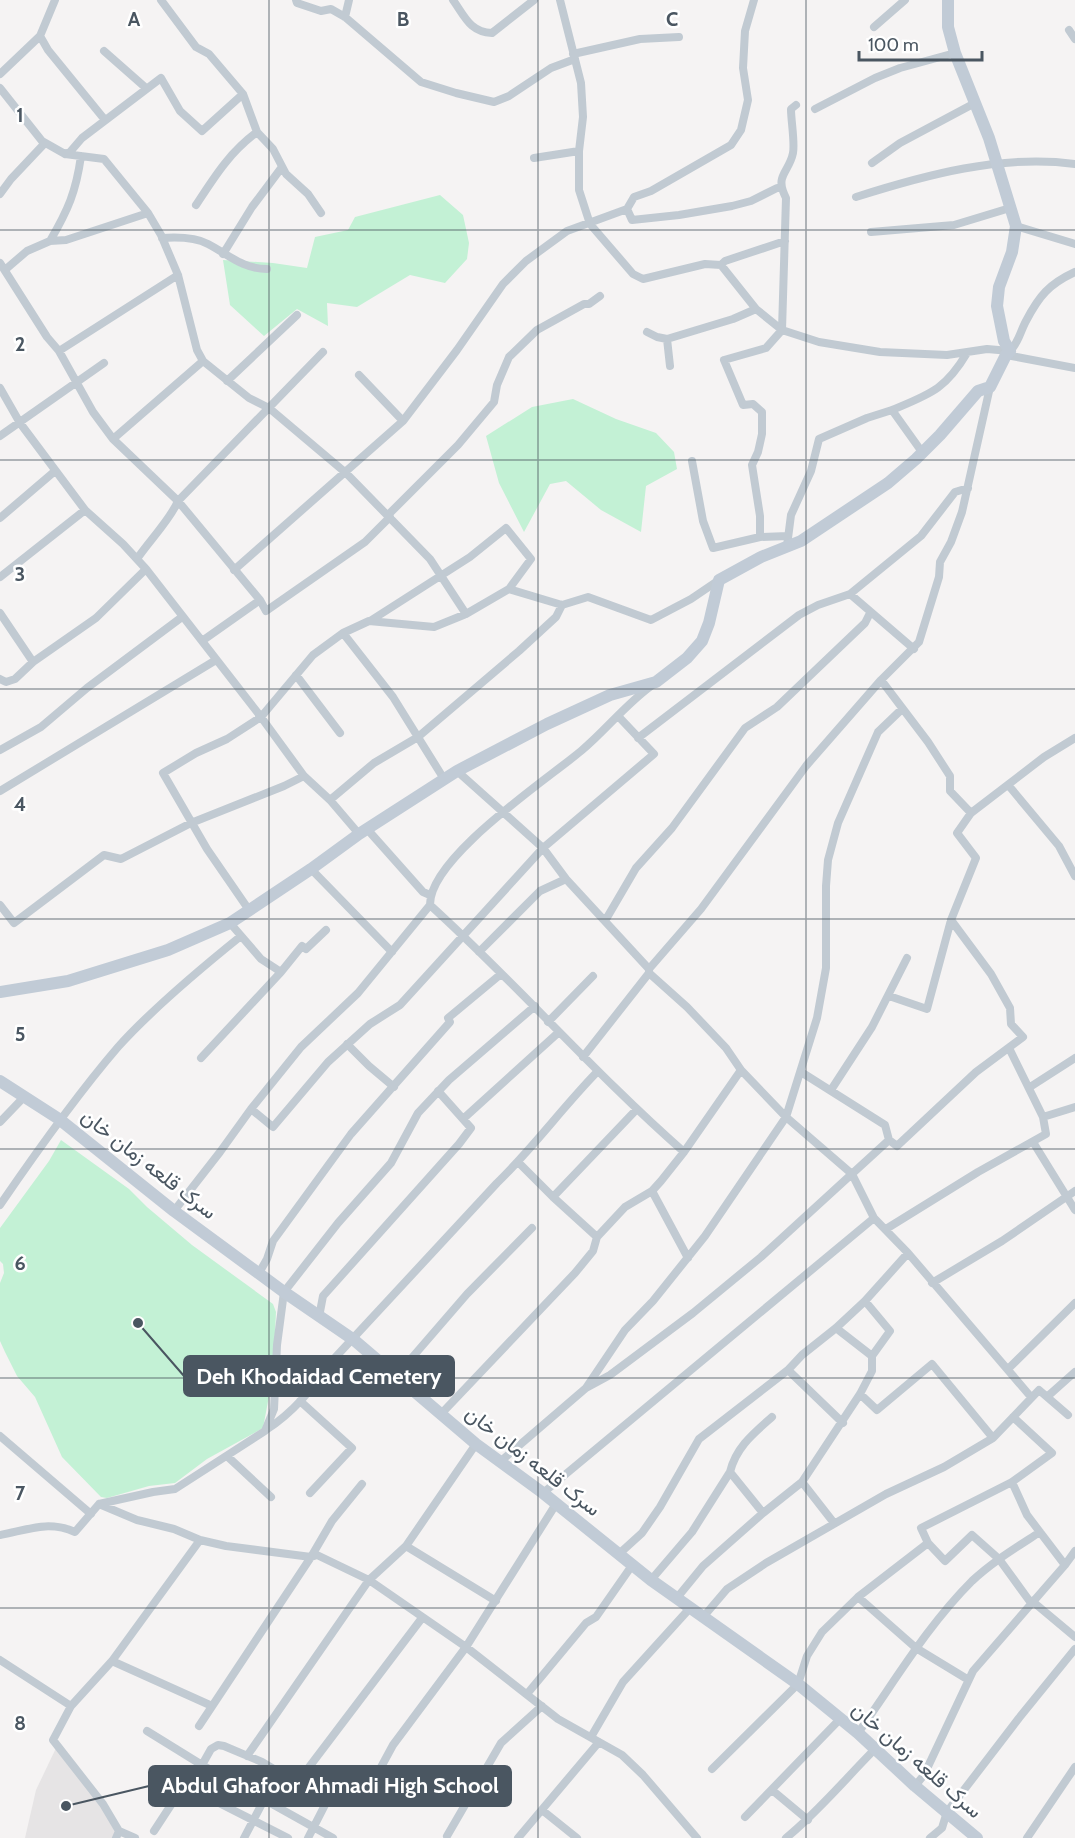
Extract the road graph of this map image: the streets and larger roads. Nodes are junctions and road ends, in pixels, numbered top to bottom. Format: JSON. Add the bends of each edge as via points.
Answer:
{"nodes":[{"id":1,"x":55,"y":0,"type":"edge"},
{"id":2,"x":161,"y":0,"type":"edge"},
{"id":3,"x":296,"y":0,"type":"edge"},
{"id":4,"x":349,"y":0,"type":"edge"},
{"id":5,"x":453,"y":0,"type":"edge"},
{"id":6,"x":534,"y":0,"type":"edge"},
{"id":7,"x":560,"y":0,"type":"edge"},
{"id":8,"x":754,"y":0,"type":"edge"},
{"id":9,"x":905,"y":0,"type":"edge"},
{"id":10,"x":948,"y":0,"type":"edge"},
{"id":11,"x":345,"y":17,"type":"junction"},
{"id":12,"x":874,"y":27,"type":"dead end"},
{"id":13,"x":1069,"y":30,"type":"dead end"},
{"id":14,"x":40,"y":36,"type":"junction"},
{"id":15,"x":679,"y":37,"type":"dead end"},
{"id":16,"x":1075,"y":39,"type":"edge"},
{"id":17,"x":104,"y":51,"type":"dead end"},
{"id":18,"x":955,"y":53,"type":"junction"},
{"id":19,"x":574,"y":57,"type":"junction"},
{"id":20,"x":0,"y":74,"type":"edge"},
{"id":21,"x":0,"y":88,"type":"edge"},
{"id":22,"x":146,"y":88,"type":"junction"},
{"id":23,"x":243,"y":94,"type":"junction"},
{"id":24,"x":975,"y":103,"type":"junction"},
{"id":25,"x":796,"y":105,"type":"dead end"},
{"id":26,"x":815,"y":109,"type":"dead end"},
{"id":27,"x":105,"y":120,"type":"junction"},
{"id":28,"x":257,"y":132,"type":"junction"},
{"id":29,"x":45,"y":143,"type":"junction"},
{"id":30,"x":579,"y":151,"type":"junction"},
{"id":31,"x":65,"y":154,"type":"junction"},
{"id":32,"x":81,"y":156,"type":"junction"},
{"id":33,"x":534,"y":158,"type":"dead end"},
{"id":34,"x":996,"y":163,"type":"junction"},
{"id":35,"x":872,"y":164,"type":"dead end"},
{"id":36,"x":1075,"y":164,"type":"edge"},
{"id":37,"x":282,"y":167,"type":"junction"},
{"id":38,"x":781,"y":188,"type":"junction"},
{"id":39,"x":0,"y":194,"type":"edge"},
{"id":40,"x":856,"y":197,"type":"dead end"},
{"id":41,"x":196,"y":205,"type":"dead end"},
{"id":42,"x":1011,"y":208,"type":"junction"},
{"id":43,"x":627,"y":209,"type":"junction"},
{"id":44,"x":148,"y":213,"type":"junction"},
{"id":45,"x":321,"y":213,"type":"dead end"},
{"id":46,"x":590,"y":224,"type":"junction"},
{"id":47,"x":1016,"y":226,"type":"junction"},
{"id":48,"x":871,"y":232,"type":"dead end"},
{"id":49,"x":162,"y":238,"type":"junction"},
{"id":50,"x":50,"y":241,"type":"junction"},
{"id":51,"x":785,"y":241,"type":"junction"},
{"id":52,"x":1075,"y":244,"type":"edge"},
{"id":53,"x":222,"y":254,"type":"junction"},
{"id":54,"x":3,"y":266,"type":"edge"},
{"id":55,"x":721,"y":266,"type":"junction"},
{"id":56,"x":267,"y":269,"type":"dead end"},
{"id":57,"x":1075,"y":272,"type":"edge"},
{"id":58,"x":178,"y":275,"type":"junction"},
{"id":59,"x":600,"y":296,"type":"dead end"},
{"id":60,"x":756,"y":309,"type":"junction"},
{"id":61,"x":297,"y":315,"type":"dead end"},
{"id":62,"x":782,"y":330,"type":"junction"},
{"id":63,"x":647,"y":332,"type":"dead end"},
{"id":64,"x":667,"y":339,"type":"junction"},
{"id":65,"x":59,"y":351,"type":"junction"},
{"id":66,"x":323,"y":352,"type":"dead end"},
{"id":67,"x":967,"y":353,"type":"junction"},
{"id":68,"x":1008,"y":353,"type":"junction"},
{"id":69,"x":203,"y":362,"type":"junction"},
{"id":70,"x":104,"y":363,"type":"dead end"},
{"id":71,"x":670,"y":366,"type":"dead end"},
{"id":72,"x":1075,"y":368,"type":"edge"},
{"id":73,"x":359,"y":375,"type":"dead end"},
{"id":74,"x":227,"y":381,"type":"junction"},
{"id":75,"x":76,"y":382,"type":"junction"},
{"id":76,"x":990,"y":387,"type":"junction"},
{"id":77,"x":0,"y":388,"type":"edge"},
{"id":78,"x":269,"y":408,"type":"junction"},
{"id":79,"x":892,"y":410,"type":"junction"},
{"id":80,"x":403,"y":421,"type":"junction"},
{"id":81,"x":20,"y":423,"type":"junction"},
{"id":82,"x":0,"y":436,"type":"edge"},
{"id":83,"x":113,"y":439,"type":"junction"},
{"id":84,"x":922,"y":452,"type":"junction"},
{"id":85,"x":692,"y":460,"type":"dead end"},
{"id":86,"x":55,"y":471,"type":"junction"},
{"id":87,"x":346,"y":473,"type":"junction"},
{"id":88,"x":968,"y":488,"type":"junction"},
{"id":89,"x":178,"y":501,"type":"junction"},
{"id":90,"x":85,"y":510,"type":"junction"},
{"id":91,"x":389,"y":516,"type":"junction"},
{"id":92,"x":0,"y":518,"type":"edge"},
{"id":93,"x":760,"y":537,"type":"junction"},
{"id":94,"x":788,"y":541,"type":"junction"},
{"id":95,"x":137,"y":560,"type":"junction"},
{"id":96,"x":146,"y":569,"type":"junction"},
{"id":97,"x":234,"y":570,"type":"junction"},
{"id":98,"x":440,"y":576,"type":"junction"},
{"id":99,"x":0,"y":577,"type":"edge"},
{"id":100,"x":719,"y":580,"type":"junction"},
{"id":101,"x":508,"y":589,"type":"junction"},
{"id":102,"x":850,"y":594,"type":"junction"},
{"id":103,"x":260,"y":600,"type":"junction"},
{"id":104,"x":562,"y":605,"type":"junction"},
{"id":105,"x":870,"y":612,"type":"junction"},
{"id":106,"x":0,"y":613,"type":"edge"},
{"id":107,"x":466,"y":615,"type":"junction"},
{"id":108,"x":182,"y":616,"type":"junction"},
{"id":109,"x":369,"y":621,"type":"junction"},
{"id":110,"x":343,"y":633,"type":"junction"},
{"id":111,"x":202,"y":641,"type":"junction"},
{"id":112,"x":914,"y":649,"type":"junction"},
{"id":113,"x":216,"y":660,"type":"junction"},
{"id":114,"x":33,"y":662,"type":"junction"},
{"id":115,"x":296,"y":675,"type":"junction"},
{"id":116,"x":0,"y":679,"type":"edge"},
{"id":117,"x":881,"y":680,"type":"junction"},
{"id":118,"x":656,"y":682,"type":"junction"},
{"id":119,"x":902,"y":709,"type":"junction"},
{"id":120,"x":618,"y":716,"type":"junction"},
{"id":121,"x":261,"y":717,"type":"junction"},
{"id":122,"x":340,"y":733,"type":"dead end"},
{"id":123,"x":418,"y":737,"type":"junction"},
{"id":124,"x":638,"y":738,"type":"junction"},
{"id":125,"x":1075,"y":738,"type":"edge"},
{"id":126,"x":0,"y":750,"type":"edge"},
{"id":127,"x":457,"y":771,"type":"junction"},
{"id":128,"x":304,"y":776,"type":"junction"},
{"id":129,"x":444,"y":779,"type":"junction"},
{"id":130,"x":1009,"y":786,"type":"junction"},
{"id":131,"x":0,"y":791,"type":"edge"},
{"id":132,"x":330,"y":800,"type":"junction"},
{"id":133,"x":502,"y":811,"type":"junction"},
{"id":134,"x":971,"y":813,"type":"junction"},
{"id":135,"x":191,"y":822,"type":"junction"},
{"id":136,"x":363,"y":831,"type":"junction"},
{"id":137,"x":543,"y":848,"type":"junction"},
{"id":138,"x":311,"y":869,"type":"junction"},
{"id":139,"x":1075,"y":876,"type":"edge"},
{"id":140,"x":566,"y":879,"type":"junction"},
{"id":141,"x":430,"y":895,"type":"junction"},
{"id":142,"x":0,"y":905,"type":"edge"},
{"id":143,"x":430,"y":905,"type":"junction"},
{"id":144,"x":249,"y":910,"type":"junction"},
{"id":145,"x":951,"y":920,"type":"junction"},
{"id":146,"x":605,"y":921,"type":"junction"},
{"id":147,"x":230,"y":923,"type":"junction"},
{"id":148,"x":326,"y":930,"type":"dead end"},
{"id":149,"x":240,"y":936,"type":"junction"},
{"id":150,"x":464,"y":936,"type":"junction"},
{"id":151,"x":392,"y":952,"type":"junction"},
{"id":152,"x":479,"y":952,"type":"junction"},
{"id":153,"x":907,"y":958,"type":"dead end"},
{"id":154,"x":649,"y":971,"type":"junction"},
{"id":155,"x":281,"y":972,"type":"junction"},
{"id":156,"x":501,"y":974,"type":"junction"},
{"id":157,"x":593,"y":976,"type":"dead end"},
{"id":158,"x":0,"y":992,"type":"edge"},
{"id":159,"x":889,"y":996,"type":"junction"},
{"id":160,"x":535,"y":1006,"type":"junction"},
{"id":161,"x":548,"y":1022,"type":"junction"},
{"id":162,"x":559,"y":1032,"type":"junction"},
{"id":163,"x":347,"y":1044,"type":"junction"},
{"id":164,"x":1009,"y":1048,"type":"junction"},
{"id":165,"x":583,"y":1057,"type":"junction"},
{"id":166,"x":201,"y":1058,"type":"dead end"},
{"id":167,"x":1075,"y":1058,"type":"edge"},
{"id":168,"x":741,"y":1070,"type":"junction"},
{"id":169,"x":597,"y":1072,"type":"junction"},
{"id":170,"x":801,"y":1072,"type":"junction"},
{"id":171,"x":0,"y":1080,"type":"edge"},
{"id":172,"x":394,"y":1087,"type":"junction"},
{"id":173,"x":1030,"y":1087,"type":"junction"},
{"id":174,"x":831,"y":1090,"type":"junction"},
{"id":175,"x":438,"y":1091,"type":"junction"},
{"id":176,"x":24,"y":1097,"type":"junction"},
{"id":177,"x":1075,"y":1107,"type":"edge"},
{"id":178,"x":251,"y":1108,"type":"junction"},
{"id":179,"x":636,"y":1110,"type":"junction"},
{"id":180,"x":786,"y":1117,"type":"junction"},
{"id":181,"x":1043,"y":1117,"type":"junction"},
{"id":182,"x":59,"y":1119,"type":"junction"},
{"id":183,"x":463,"y":1119,"type":"junction"},
{"id":184,"x":0,"y":1122,"type":"edge"},
{"id":185,"x":889,"y":1140,"type":"junction"},
{"id":186,"x":1033,"y":1142,"type":"junction"},
{"id":187,"x":684,"y":1152,"type":"junction"},
{"id":188,"x":518,"y":1162,"type":"junction"},
{"id":189,"x":852,"y":1174,"type":"junction"},
{"id":190,"x":652,"y":1191,"type":"junction"},
{"id":191,"x":1075,"y":1191,"type":"edge"},
{"id":192,"x":552,"y":1197,"type":"junction"},
{"id":193,"x":1066,"y":1198,"type":"junction"},
{"id":194,"x":0,"y":1205,"type":"edge"},
{"id":195,"x":1075,"y":1210,"type":"edge"},
{"id":196,"x":174,"y":1211,"type":"junction"},
{"id":197,"x":874,"y":1218,"type":"junction"},
{"id":198,"x":532,"y":1228,"type":"dead end"},
{"id":199,"x":886,"y":1229,"type":"junction"},
{"id":200,"x":597,"y":1237,"type":"junction"},
{"id":201,"x":908,"y":1253,"type":"junction"},
{"id":202,"x":688,"y":1258,"type":"junction"},
{"id":203,"x":259,"y":1274,"type":"junction"},
{"id":204,"x":932,"y":1283,"type":"junction"},
{"id":205,"x":284,"y":1292,"type":"junction"},
{"id":206,"x":865,"y":1301,"type":"junction"},
{"id":207,"x":1075,"y":1303,"type":"edge"},
{"id":208,"x":319,"y":1317,"type":"junction"},
{"id":209,"x":836,"y":1328,"type":"junction"},
{"id":210,"x":354,"y":1340,"type":"junction"},
{"id":211,"x":872,"y":1356,"type":"junction"},
{"id":212,"x":1008,"y":1369,"type":"junction"},
{"id":213,"x":788,"y":1370,"type":"junction"},
{"id":214,"x":1075,"y":1372,"type":"edge"},
{"id":215,"x":397,"y":1375,"type":"junction"},
{"id":216,"x":586,"y":1388,"type":"junction"},
{"id":217,"x":860,"y":1394,"type":"junction"},
{"id":218,"x":1048,"y":1396,"type":"junction"},
{"id":219,"x":1030,"y":1398,"type":"junction"},
{"id":220,"x":300,"y":1401,"type":"junction"},
{"id":221,"x":441,"y":1414,"type":"junction"},
{"id":222,"x":1068,"y":1415,"type":"dead end"},
{"id":223,"x":772,"y":1417,"type":"dead end"},
{"id":224,"x":1013,"y":1417,"type":"junction"},
{"id":225,"x":843,"y":1423,"type":"junction"},
{"id":226,"x":266,"y":1431,"type":"junction"},
{"id":227,"x":0,"y":1436,"type":"edge"},
{"id":228,"x":993,"y":1438,"type":"junction"},
{"id":229,"x":476,"y":1444,"type":"junction"},
{"id":230,"x":226,"y":1456,"type":"junction"},
{"id":231,"x":501,"y":1461,"type":"junction"},
{"id":232,"x":730,"y":1472,"type":"junction"},
{"id":233,"x":802,"y":1482,"type":"junction"},
{"id":234,"x":1012,"y":1482,"type":"junction"},
{"id":235,"x":362,"y":1484,"type":"dead end"},
{"id":236,"x":310,"y":1492,"type":"dead end"},
{"id":237,"x":543,"y":1493,"type":"junction"},
{"id":238,"x":271,"y":1497,"type":"dead end"},
{"id":239,"x":99,"y":1504,"type":"junction"},
{"id":240,"x":556,"y":1504,"type":"junction"},
{"id":241,"x":763,"y":1513,"type":"junction"},
{"id":242,"x":92,"y":1514,"type":"junction"},
{"id":243,"x":834,"y":1523,"type":"junction"},
{"id":244,"x":1040,"y":1532,"type":"junction"},
{"id":245,"x":0,"y":1535,"type":"edge"},
{"id":246,"x":200,"y":1540,"type":"junction"},
{"id":247,"x":928,"y":1543,"type":"junction"},
{"id":248,"x":406,"y":1546,"type":"junction"},
{"id":249,"x":1075,"y":1551,"type":"edge"},
{"id":250,"x":620,"y":1553,"type":"junction"},
{"id":251,"x":311,"y":1557,"type":"junction"},
{"id":252,"x":999,"y":1559,"type":"junction"},
{"id":253,"x":633,"y":1564,"type":"junction"},
{"id":254,"x":1065,"y":1565,"type":"junction"},
{"id":255,"x":369,"y":1580,"type":"junction"},
{"id":256,"x":651,"y":1580,"type":"junction"},
{"id":257,"x":858,"y":1597,"type":"junction"},
{"id":258,"x":676,"y":1599,"type":"junction"},
{"id":259,"x":496,"y":1601,"type":"junction"},
{"id":260,"x":1032,"y":1602,"type":"junction"},
{"id":261,"x":691,"y":1607,"type":"junction"},
{"id":262,"x":704,"y":1616,"type":"junction"},
{"id":263,"x":422,"y":1618,"type":"junction"},
{"id":264,"x":1075,"y":1637,"type":"edge"},
{"id":265,"x":466,"y":1647,"type":"junction"},
{"id":266,"x":916,"y":1648,"type":"junction"},
{"id":267,"x":1075,"y":1649,"type":"edge"},
{"id":268,"x":0,"y":1660,"type":"edge"},
{"id":269,"x":112,"y":1661,"type":"junction"},
{"id":270,"x":967,"y":1679,"type":"junction"},
{"id":271,"x":798,"y":1684,"type":"junction"},
{"id":272,"x":527,"y":1694,"type":"junction"},
{"id":273,"x":71,"y":1706,"type":"junction"},
{"id":274,"x":212,"y":1706,"type":"junction"},
{"id":275,"x":542,"y":1706,"type":"junction"},
{"id":276,"x":841,"y":1718,"type":"junction"},
{"id":277,"x":199,"y":1726,"type":"dead end"},
{"id":278,"x":147,"y":1731,"type":"dead end"},
{"id":279,"x":858,"y":1733,"type":"junction"},
{"id":280,"x":595,"y":1740,"type":"junction"},
{"id":281,"x":876,"y":1748,"type":"junction"},
{"id":282,"x":247,"y":1756,"type":"junction"},
{"id":283,"x":202,"y":1765,"type":"junction"},
{"id":284,"x":1075,"y":1767,"type":"edge"},
{"id":285,"x":712,"y":1768,"type":"dead end"},
{"id":286,"x":278,"y":1773,"type":"junction"},
{"id":287,"x":186,"y":1782,"type":"junction"},
{"id":288,"x":297,"y":1783,"type":"junction"},
{"id":289,"x":915,"y":1786,"type":"junction"},
{"id":290,"x":772,"y":1790,"type":"junction"},
{"id":291,"x":263,"y":1800,"type":"junction"},
{"id":292,"x":327,"y":1802,"type":"junction"},
{"id":293,"x":542,"y":1810,"type":"junction"},
{"id":294,"x":947,"y":1812,"type":"junction"},
{"id":295,"x":745,"y":1817,"type":"dead end"},
{"id":296,"x":808,"y":1820,"type":"junction"},
{"id":297,"x":254,"y":1821,"type":"junction"},
{"id":298,"x":313,"y":1827,"type":"junction"},
{"id":299,"x":154,"y":1831,"type":"dead end"},
{"id":300,"x":118,"y":1834,"type":"edge"},
{"id":301,"x":447,"y":1836,"type":"dead end"},
{"id":302,"x":135,"y":1838,"type":"edge"},
{"id":303,"x":244,"y":1838,"type":"edge"},
{"id":304,"x":288,"y":1838,"type":"edge"},
{"id":305,"x":308,"y":1838,"type":"edge"},
{"id":306,"x":333,"y":1838,"type":"edge"},
{"id":307,"x":518,"y":1838,"type":"edge"},
{"id":308,"x":577,"y":1838,"type":"edge"},
{"id":309,"x":697,"y":1838,"type":"edge"},
{"id":310,"x":786,"y":1838,"type":"edge"},
{"id":311,"x":930,"y":1838,"type":"edge"},
{"id":312,"x":977,"y":1838,"type":"edge"},
{"id":313,"x":1027,"y":1838,"type":"edge"}],
"edges":[{"from":1,"to":14,"type":"street"},
{"from":2,"to":23,"type":"street","via":[[196,46],[209,54]]},
{"from":3,"to":11,"type":"street"},
{"from":4,"to":11,"type":"street"},
{"from":5,"to":6,"type":"street","via":[[469,24],[481,33],[492,33]]},
{"from":7,"to":19,"type":"street"},
{"from":8,"to":43,"type":"street","via":[[745,31],[743,68],[748,100],[741,129],[731,145],[634,197]]},
{"from":9,"to":12,"type":"street"},
{"from":10,"to":18,"type":"street","via":[[948,27]]},
{"from":11,"to":19,"type":"street","via":[[421,82],[494,102]]},
{"from":13,"to":16,"type":"street"},
{"from":14,"to":20,"type":"street"},
{"from":14,"to":27,"type":"street"},
{"from":15,"to":19,"type":"street","via":[[640,39]]},
{"from":17,"to":22,"type":"street"},
{"from":18,"to":24,"type":"street"},
{"from":18,"to":26,"type":"street","via":[[875,78]]},
{"from":19,"to":30,"type":"street","via":[[581,82],[583,117]]},
{"from":21,"to":29,"type":"street"},
{"from":22,"to":23,"type":"street","via":[[161,78],[180,111],[201,131]]},
{"from":22,"to":27,"type":"street"},
{"from":23,"to":28,"type":"street"},
{"from":24,"to":34,"type":"street"},
{"from":24,"to":35,"type":"street","via":[[900,143]]},
{"from":25,"to":38,"type":"street","via":[[791,109],[793,153]]},
{"from":27,"to":31,"type":"street"},
{"from":28,"to":37,"type":"street","via":[[273,149]]},
{"from":28,"to":41,"type":"street","via":[[238,146]]},
{"from":29,"to":31,"type":"street"},
{"from":29,"to":39,"type":"street"},
{"from":30,"to":33,"type":"street"},
{"from":30,"to":46,"type":"street","via":[[579,190]]},
{"from":31,"to":32,"type":"street"},
{"from":32,"to":44,"type":"street","via":[[104,159]]},
{"from":32,"to":50,"type":"street","via":[[67,212]]},
{"from":34,"to":36,"type":"street"},
{"from":34,"to":40,"type":"street"},
{"from":34,"to":42,"type":"street"},
{"from":37,"to":45,"type":"street"},
{"from":37,"to":53,"type":"street"},
{"from":38,"to":43,"type":"street","via":[[751,201],[679,215],[632,220]]},
{"from":38,"to":51,"type":"street","via":[[786,198]]},
{"from":42,"to":47,"type":"street"},
{"from":42,"to":48,"type":"street","via":[[954,225]]},
{"from":43,"to":46,"type":"street"},
{"from":44,"to":49,"type":"street"},
{"from":44,"to":50,"type":"street","via":[[66,240]]},
{"from":46,"to":55,"type":"street","via":[[633,274],[643,279],[705,264]]},
{"from":46,"to":80,"type":"street","via":[[567,231],[526,261],[503,284]]},
{"from":47,"to":52,"type":"street"},
{"from":47,"to":68,"type":"street","via":[[997,306]]},
{"from":49,"to":53,"type":"street","via":[[206,243]]},
{"from":49,"to":58,"type":"street"},
{"from":50,"to":54,"type":"street"},
{"from":51,"to":55,"type":"street","via":[[725,261]]},
{"from":51,"to":62,"type":"street"},
{"from":53,"to":56,"type":"street","via":[[249,267]]},
{"from":54,"to":65,"type":"street"},
{"from":55,"to":60,"type":"street"},
{"from":57,"to":68,"type":"street","via":[[1047,288],[1025,322],[1017,344]]},
{"from":58,"to":65,"type":"street"},
{"from":58,"to":69,"type":"street"},
{"from":59,"to":91,"type":"street","via":[[537,330],[509,357],[494,402]]},
{"from":60,"to":62,"type":"street"},
{"from":60,"to":64,"type":"street"},
{"from":61,"to":74,"type":"street"},
{"from":62,"to":67,"type":"street","via":[[819,342],[880,352],[947,356]]},
{"from":62,"to":93,"type":"street","via":[[766,348],[724,360],[743,405],[753,404],[762,412],[762,434],[752,465]]},
{"from":63,"to":64,"type":"street"},
{"from":64,"to":71,"type":"street"},
{"from":65,"to":75,"type":"street"},
{"from":66,"to":78,"type":"street"},
{"from":67,"to":68,"type":"street","via":[[987,349]]},
{"from":67,"to":79,"type":"street","via":[[943,386]]},
{"from":68,"to":72,"type":"street"},
{"from":68,"to":76,"type":"street"},
{"from":69,"to":74,"type":"street"},
{"from":69,"to":83,"type":"street"},
{"from":70,"to":75,"type":"street"},
{"from":73,"to":80,"type":"street"},
{"from":74,"to":78,"type":"street"},
{"from":75,"to":81,"type":"street"},
{"from":75,"to":83,"type":"street"},
{"from":76,"to":84,"type":"street","via":[[978,391]]},
{"from":76,"to":88,"type":"street"},
{"from":77,"to":81,"type":"street"},
{"from":78,"to":87,"type":"street"},
{"from":78,"to":89,"type":"street"},
{"from":79,"to":84,"type":"street"},
{"from":79,"to":94,"type":"street","via":[[819,439],[811,471],[791,515]]},
{"from":80,"to":87,"type":"street"},
{"from":81,"to":82,"type":"street"},
{"from":81,"to":86,"type":"street"},
{"from":83,"to":89,"type":"street"},
{"from":84,"to":94,"type":"street","via":[[888,483],[801,541]]},
{"from":85,"to":93,"type":"street","via":[[703,521],[713,548]]},
{"from":86,"to":90,"type":"street"},
{"from":86,"to":92,"type":"street"},
{"from":87,"to":91,"type":"street"},
{"from":87,"to":97,"type":"street"},
{"from":88,"to":102,"type":"street","via":[[955,492],[921,536]]},
{"from":88,"to":112,"type":"street","via":[[951,542],[940,562],[929,612]]},
{"from":89,"to":95,"type":"street"},
{"from":89,"to":97,"type":"street"},
{"from":90,"to":95,"type":"street"},
{"from":90,"to":99,"type":"street"},
{"from":91,"to":98,"type":"street","via":[[430,559]]},
{"from":91,"to":103,"type":"street","via":[[364,542],[266,611]]},
{"from":93,"to":94,"type":"street"},
{"from":94,"to":100,"type":"street"},
{"from":95,"to":96,"type":"street"},
{"from":96,"to":108,"type":"street"},
{"from":96,"to":114,"type":"street","via":[[96,618]]},
{"from":97,"to":103,"type":"street"},
{"from":98,"to":101,"type":"street","via":[[470,558],[506,528],[531,559]]},
{"from":98,"to":107,"type":"street"},
{"from":98,"to":109,"type":"street"},
{"from":100,"to":104,"type":"street","via":[[651,620],[588,597]]},
{"from":100,"to":118,"type":"street","via":[[702,641]]},
{"from":101,"to":104,"type":"street"},
{"from":101,"to":107,"type":"street"},
{"from":102,"to":105,"type":"street"},
{"from":102,"to":124,"type":"street","via":[[799,615]]},
{"from":103,"to":111,"type":"street"},
{"from":104,"to":123,"type":"street","via":[[556,617],[519,651]]},
{"from":105,"to":112,"type":"street"},
{"from":105,"to":146,"type":"street","via":[[865,623],[777,707],[745,728],[672,828],[636,868]]},
{"from":106,"to":114,"type":"street"},
{"from":107,"to":109,"type":"street","via":[[434,627]]},
{"from":108,"to":111,"type":"street"},
{"from":108,"to":126,"type":"street","via":[[41,727]]},
{"from":109,"to":110,"type":"street"},
{"from":110,"to":115,"type":"street","via":[[313,654]]},
{"from":110,"to":123,"type":"street","via":[[393,697]]},
{"from":111,"to":113,"type":"street"},
{"from":112,"to":117,"type":"street"},
{"from":113,"to":121,"type":"street"},
{"from":113,"to":131,"type":"street"},
{"from":114,"to":116,"type":"street","via":[[15,679]]},
{"from":115,"to":121,"type":"street"},
{"from":115,"to":122,"type":"street"},
{"from":117,"to":119,"type":"street"},
{"from":117,"to":154,"type":"street","via":[[806,766],[701,909]]},
{"from":118,"to":120,"type":"street"},
{"from":118,"to":127,"type":"street","via":[[610,695]]},
{"from":119,"to":134,"type":"street","via":[[950,776],[950,791]]},
{"from":119,"to":170,"type":"street","via":[[878,732],[838,823],[828,860],[826,968]]},
{"from":120,"to":124,"type":"street"},
{"from":120,"to":133,"type":"street","via":[[581,751]]},
{"from":121,"to":128,"type":"street"},
{"from":121,"to":135,"type":"street","via":[[163,773]]},
{"from":123,"to":129,"type":"street"},
{"from":123,"to":132,"type":"street","via":[[374,763]]},
{"from":124,"to":137,"type":"street","via":[[654,754]]},
{"from":125,"to":130,"type":"street"},
{"from":127,"to":129,"type":"street"},
{"from":127,"to":133,"type":"street"},
{"from":128,"to":132,"type":"street"},
{"from":128,"to":135,"type":"street"},
{"from":129,"to":136,"type":"street"},
{"from":130,"to":134,"type":"street"},
{"from":130,"to":139,"type":"street","via":[[1059,846]]},
{"from":132,"to":136,"type":"street"},
{"from":133,"to":137,"type":"street"},
{"from":133,"to":141,"type":"street","via":[[439,876]]},
{"from":134,"to":145,"type":"street","via":[[957,833],[976,858]]},
{"from":135,"to":142,"type":"street","via":[[121,859],[104,855],[14,923]]},
{"from":135,"to":144,"type":"street"},
{"from":136,"to":138,"type":"street"},
{"from":136,"to":141,"type":"street"},
{"from":137,"to":140,"type":"street"},
{"from":137,"to":150,"type":"street"},
{"from":138,"to":144,"type":"street"},
{"from":138,"to":151,"type":"street"},
{"from":140,"to":146,"type":"street"},
{"from":140,"to":152,"type":"street","via":[[540,891]]},
{"from":141,"to":143,"type":"street"},
{"from":143,"to":150,"type":"street"},
{"from":143,"to":151,"type":"street"},
{"from":144,"to":147,"type":"street"},
{"from":145,"to":159,"type":"street","via":[[927,1009]]},
{"from":145,"to":164,"type":"street","via":[[1011,1008],[1011,1024],[1023,1037]]},
{"from":146,"to":154,"type":"street"},
{"from":147,"to":149,"type":"street"},
{"from":147,"to":158,"type":"street","via":[[168,950],[69,981]]},
{"from":148,"to":155,"type":"street","via":[[306,950],[302,946]]},
{"from":149,"to":155,"type":"street","via":[[261,959]]},
{"from":149,"to":182,"type":"street","via":[[120,1046]]},
{"from":150,"to":152,"type":"street"},
{"from":150,"to":163,"type":"street","via":[[400,1005],[370,1023]]},
{"from":151,"to":178,"type":"street","via":[[358,993],[301,1047]]},
{"from":152,"to":156,"type":"street"},
{"from":153,"to":159,"type":"street"},
{"from":154,"to":165,"type":"street"},
{"from":154,"to":168,"type":"street","via":[[726,1048]]},
{"from":155,"to":166,"type":"street"},
{"from":156,"to":160,"type":"street"},
{"from":156,"to":172,"type":"street","via":[[448,1018],[450,1022]]},
{"from":157,"to":161,"type":"street"},
{"from":159,"to":174,"type":"street"},
{"from":160,"to":161,"type":"street"},
{"from":160,"to":175,"type":"street"},
{"from":161,"to":162,"type":"street"},
{"from":162,"to":165,"type":"street"},
{"from":162,"to":183,"type":"street"},
{"from":163,"to":172,"type":"street"},
{"from":163,"to":178,"type":"street","via":[[273,1127]]},
{"from":164,"to":173,"type":"street"},
{"from":164,"to":185,"type":"street","via":[[976,1072],[897,1146]]},
{"from":165,"to":169,"type":"street"},
{"from":167,"to":173,"type":"street"},
{"from":168,"to":180,"type":"street"},
{"from":168,"to":187,"type":"street"},
{"from":169,"to":179,"type":"street"},
{"from":169,"to":188,"type":"street"},
{"from":170,"to":174,"type":"street"},
{"from":170,"to":180,"type":"street"},
{"from":171,"to":176,"type":"street","name":"سرک قلعه زمان خان"},
{"from":172,"to":203,"type":"street","via":[[351,1134],[273,1241]]},
{"from":173,"to":181,"type":"street"},
{"from":174,"to":185,"type":"street","via":[[885,1125]]},
{"from":175,"to":183,"type":"street"},
{"from":175,"to":205,"type":"street","via":[[418,1113],[392,1163],[338,1222]]},
{"from":176,"to":182,"type":"street","name":"سرک قلعه زمان خان"},
{"from":176,"to":184,"type":"street"},
{"from":177,"to":181,"type":"street"},
{"from":178,"to":196,"type":"street"},
{"from":179,"to":187,"type":"street"},
{"from":179,"to":192,"type":"street"},
{"from":180,"to":189,"type":"street"},
{"from":180,"to":202,"type":"street"},
{"from":181,"to":186,"type":"street","via":[[1046,1134]]},
{"from":182,"to":194,"type":"street"},
{"from":182,"to":196,"type":"street","name":"سرک قلعه زمان خان"},
{"from":183,"to":208,"type":"street","via":[[471,1128],[323,1296]]},
{"from":185,"to":189,"type":"street"},
{"from":186,"to":193,"type":"street"},
{"from":186,"to":199,"type":"street"},
{"from":187,"to":190,"type":"street"},
{"from":188,"to":192,"type":"street"},
{"from":188,"to":210,"type":"street"},
{"from":189,"to":197,"type":"street"},
{"from":189,"to":216,"type":"street","via":[[693,1313],[610,1375]]},
{"from":190,"to":200,"type":"street","via":[[625,1207]]},
{"from":190,"to":202,"type":"street"},
{"from":191,"to":193,"type":"street"},
{"from":192,"to":200,"type":"street"},
{"from":193,"to":195,"type":"street"},
{"from":193,"to":204,"type":"street"},
{"from":196,"to":203,"type":"street","name":"سرک قلعه زمان خان"},
{"from":197,"to":199,"type":"street"},
{"from":197,"to":237,"type":"street"},
{"from":198,"to":215,"type":"street","via":[[467,1294]]},
{"from":199,"to":201,"type":"street"},
{"from":200,"to":221,"type":"street","via":[[593,1251],[575,1273]]},
{"from":201,"to":204,"type":"street"},
{"from":201,"to":206,"type":"street"},
{"from":202,"to":216,"type":"street","via":[[625,1330]]},
{"from":203,"to":205,"type":"street","name":"سرک قلعه زمان خان"},
{"from":204,"to":212,"type":"street"},
{"from":205,"to":208,"type":"street","name":"سرک قلعه زمان خان"},
{"from":205,"to":226,"type":"street","via":[[274,1408]]},
{"from":206,"to":209,"type":"street"},
{"from":206,"to":211,"type":"street","via":[[890,1331]]},
{"from":207,"to":212,"type":"street"},
{"from":208,"to":210,"type":"street","name":"سرک قلعه زمان خان"},
{"from":209,"to":211,"type":"street"},
{"from":209,"to":213,"type":"street"},
{"from":210,"to":215,"type":"street","name":"سرک قلعه زمان خان"},
{"from":210,"to":220,"type":"street"},
{"from":211,"to":217,"type":"street","via":[[872,1371]]},
{"from":212,"to":219,"type":"street"},
{"from":213,"to":225,"type":"street"},
{"from":213,"to":250,"type":"street","via":[[699,1439],[642,1533]]},
{"from":214,"to":218,"type":"street"},
{"from":215,"to":221,"type":"street","name":"سرک قلعه زمان خان"},
{"from":216,"to":231,"type":"street"},
{"from":217,"to":225,"type":"street"},
{"from":217,"to":228,"type":"street","via":[[877,1410],[932,1364]]},
{"from":218,"to":219,"type":"street","via":[[1039,1390]]},
{"from":218,"to":222,"type":"street"},
{"from":219,"to":224,"type":"street"},
{"from":220,"to":226,"type":"street"},
{"from":220,"to":236,"type":"street","via":[[352,1448]]},
{"from":221,"to":229,"type":"street","name":"سرک قلعه زمان خان"},
{"from":223,"to":232,"type":"street","via":[[743,1444]]},
{"from":224,"to":228,"type":"street"},
{"from":224,"to":234,"type":"street","via":[[1052,1453]]},
{"from":225,"to":233,"type":"street"},
{"from":226,"to":230,"type":"street"},
{"from":227,"to":242,"type":"street"},
{"from":228,"to":243,"type":"street"},
{"from":229,"to":231,"type":"street","name":"سرک قلعه زمان خان"},
{"from":229,"to":248,"type":"street"},
{"from":230,"to":238,"type":"street"},
{"from":230,"to":239,"type":"street","via":[[175,1489]]},
{"from":231,"to":237,"type":"street","name":"سرک قلعه زمان خان"},
{"from":232,"to":241,"type":"street"},
{"from":232,"to":256,"type":"street","via":[[692,1532]]},
{"from":233,"to":241,"type":"street"},
{"from":233,"to":243,"type":"street"},
{"from":234,"to":244,"type":"street","via":[[1027,1515]]},
{"from":234,"to":247,"type":"street","via":[[921,1528]]},
{"from":235,"to":251,"type":"street","via":[[332,1521]]},
{"from":237,"to":240,"type":"street","name":"سرک قلعه زمان خان"},
{"from":239,"to":242,"type":"street"},
{"from":239,"to":246,"type":"street"},
{"from":240,"to":250,"type":"street","name":"سرک قلعه زمان خان"},
{"from":240,"to":259,"type":"street"},
{"from":241,"to":258,"type":"street","via":[[703,1566]]},
{"from":242,"to":245,"type":"street","via":[[75,1532],[60,1525]]},
{"from":243,"to":262,"type":"street","via":[[727,1589]]},
{"from":244,"to":252,"type":"street"},
{"from":244,"to":254,"type":"street"},
{"from":246,"to":251,"type":"street"},
{"from":246,"to":269,"type":"street"},
{"from":247,"to":252,"type":"street","via":[[945,1561],[972,1535]]},
{"from":247,"to":257,"type":"street"},
{"from":248,"to":255,"type":"street"},
{"from":248,"to":259,"type":"street"},
{"from":249,"to":254,"type":"street"},
{"from":250,"to":253,"type":"street","name":"سرک قلعه زمان خان"},
{"from":251,"to":255,"type":"street","via":[[317,1555]]},
{"from":251,"to":274,"type":"street"},
{"from":252,"to":260,"type":"street"},
{"from":252,"to":266,"type":"street","via":[[960,1594]]},
{"from":253,"to":256,"type":"street","name":"سرک قلعه زمان خان"},
{"from":253,"to":272,"type":"street","via":[[596,1617],[586,1623]]},
{"from":254,"to":260,"type":"street"},
{"from":255,"to":263,"type":"street"},
{"from":255,"to":282,"type":"street"},
{"from":256,"to":258,"type":"street","name":"سرک قلعه زمان خان"},
{"from":257,"to":266,"type":"street"},
{"from":257,"to":271,"type":"street","via":[[822,1632],[807,1656]]},
{"from":258,"to":261,"type":"street","name":"سرک قلعه زمان خان"},
{"from":259,"to":265,"type":"street"},
{"from":260,"to":264,"type":"street"},
{"from":260,"to":270,"type":"street"},
{"from":261,"to":262,"type":"street","name":"سرک قلعه زمان خان"},
{"from":261,"to":280,"type":"street","via":[[623,1682]]},
{"from":262,"to":271,"type":"street","name":"سرک قلعه زمان خان"},
{"from":263,"to":265,"type":"street"},
{"from":263,"to":288,"type":"street"},
{"from":265,"to":272,"type":"street"},
{"from":265,"to":292,"type":"street","via":[[393,1745],[367,1793],[343,1783]]},
{"from":266,"to":270,"type":"street"},
{"from":266,"to":279,"type":"street"},
{"from":267,"to":294,"type":"street"},
{"from":268,"to":273,"type":"street"},
{"from":269,"to":273,"type":"street"},
{"from":269,"to":274,"type":"street"},
{"from":270,"to":289,"type":"street","via":[[924,1775]]},
{"from":271,"to":276,"type":"street","name":"سرک قلعه زمان خان"},
{"from":271,"to":285,"type":"street"},
{"from":272,"to":275,"type":"street"},
{"from":273,"to":300,"type":"street","via":[[53,1740],[103,1804]]},
{"from":274,"to":277,"type":"street"},
{"from":275,"to":280,"type":"street"},
{"from":275,"to":301,"type":"street","via":[[501,1743]]},
{"from":276,"to":279,"type":"street","name":"سرک قلعه زمان خان"},
{"from":276,"to":290,"type":"street"},
{"from":278,"to":283,"type":"street"},
{"from":279,"to":281,"type":"street","name":"سرک قلعه زمان خان"},
{"from":280,"to":293,"type":"street"},
{"from":280,"to":309,"type":"street","via":[[622,1755],[643,1775]]},
{"from":281,"to":289,"type":"street","name":"سرک قلعه زمان خان"},
{"from":281,"to":296,"type":"street"},
{"from":282,"to":283,"type":"street","via":[[218,1745]]},
{"from":282,"to":286,"type":"street"},
{"from":283,"to":287,"type":"street"},
{"from":283,"to":291,"type":"street"},
{"from":284,"to":313,"type":"street"},
{"from":286,"to":288,"type":"street"},
{"from":286,"to":291,"type":"street"},
{"from":287,"to":297,"type":"street"},
{"from":287,"to":299,"type":"street"},
{"from":288,"to":292,"type":"street"},
{"from":289,"to":294,"type":"street","name":"سرک قلعه زمان خان"},
{"from":290,"to":295,"type":"street"},
{"from":290,"to":296,"type":"street"},
{"from":291,"to":297,"type":"street"},
{"from":291,"to":298,"type":"street"},
{"from":292,"to":298,"type":"street"},
{"from":293,"to":307,"type":"street"},
{"from":293,"to":308,"type":"street"},
{"from":294,"to":311,"type":"street","via":[[942,1828]]},
{"from":294,"to":312,"type":"street","name":"سرک قلعه زمان خان"},
{"from":296,"to":310,"type":"street"},
{"from":297,"to":303,"type":"street"},
{"from":297,"to":304,"type":"street"},
{"from":298,"to":305,"type":"street"},
{"from":298,"to":306,"type":"street"},
{"from":300,"to":302,"type":"street"}]}
